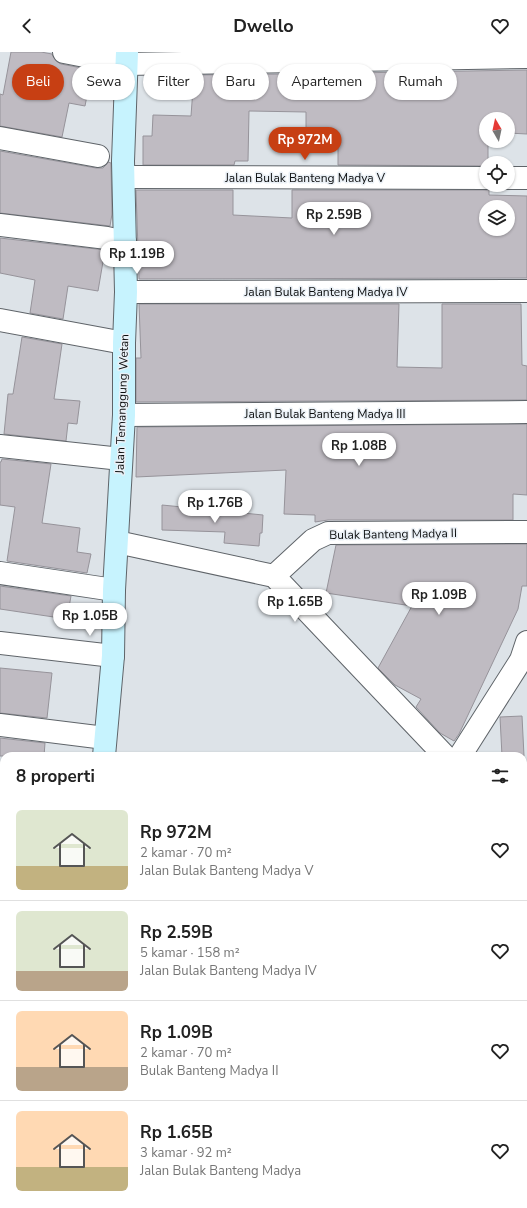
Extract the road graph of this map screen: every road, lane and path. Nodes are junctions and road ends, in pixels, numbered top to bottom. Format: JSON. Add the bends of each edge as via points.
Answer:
{"nodes":[{"id":1,"x":64,"y":52,"type":"edge"},
{"id":2,"x":527,"y":57,"type":"edge"},
{"id":3,"x":120,"y":59,"type":"edge"},
{"id":4,"x":0,"y":138,"type":"edge"},
{"id":5,"x":113,"y":162,"type":"junction"},
{"id":6,"x":479,"y":178,"type":"edge"},
{"id":7,"x":515,"y":178,"type":"edge"},
{"id":8,"x":527,"y":178,"type":"edge"},
{"id":9,"x":0,"y":225,"type":"edge"},
{"id":10,"x":106,"y":239,"type":"junction"},
{"id":11,"x":527,"y":291,"type":"edge"},
{"id":12,"x":126,"y":292,"type":"junction"},
{"id":13,"x":0,"y":320,"type":"edge"},
{"id":14,"x":113,"y":340,"type":"junction"},
{"id":15,"x":527,"y":412,"type":"edge"},
{"id":16,"x":124,"y":415,"type":"junction"},
{"id":17,"x":0,"y":446,"type":"edge"},
{"id":18,"x":111,"y":458,"type":"junction"},
{"id":19,"x":527,"y":532,"type":"edge"},
{"id":20,"x":117,"y":542,"type":"junction"},
{"id":21,"x":0,"y":573,"type":"edge"},
{"id":22,"x":274,"y":576,"type":"junction"},
{"id":23,"x":105,"y":589,"type":"junction"},
{"id":24,"x":527,"y":642,"type":"edge"},
{"id":25,"x":0,"y":643,"type":"edge"},
{"id":26,"x":106,"y":655,"type":"junction"},
{"id":27,"x":0,"y":724,"type":"edge"},
{"id":28,"x":98,"y":742,"type":"edge"},
{"id":29,"x":441,"y":752,"type":"edge"},
{"id":30,"x":463,"y":752,"type":"edge"}],
"edges":[{"from":1,"to":3,"type":"street"},
{"from":2,"to":3,"type":"street"},
{"from":3,"to":5,"type":"street","name":"Jalan Temanggung Wetan"},
{"from":4,"to":5,"type":"street","name":"Jalan Bulak Banteng Madya V"},
{"from":5,"to":6,"type":"street","name":"Jalan Bulak Banteng Madya V"},
{"from":5,"to":10,"type":"street","name":"Jalan Temanggung Wetan"},
{"from":7,"to":8,"type":"street"},
{"from":9,"to":10,"type":"street"},
{"from":10,"to":12,"type":"street","name":"Jalan Temanggung Wetan"},
{"from":11,"to":12,"type":"street","name":"Jalan Bulak Banteng Madya IV"},
{"from":12,"to":14,"type":"street","name":"Jalan Temanggung Wetan"},
{"from":13,"to":14,"type":"street"},
{"from":14,"to":16,"type":"street","name":"Jalan Temanggung Wetan"},
{"from":15,"to":16,"type":"street","name":"Jalan Bulak Banteng Madya III"},
{"from":16,"to":18,"type":"street","name":"Jalan Temanggung Wetan"},
{"from":17,"to":18,"type":"street"},
{"from":18,"to":20,"type":"street","name":"Jalan Temanggung Wetan"},
{"from":19,"to":22,"type":"street","name":"Bulak Banteng Madya II","via":[[328,533],[313,540]]},
{"from":20,"to":22,"type":"street"},
{"from":20,"to":23,"type":"street","name":"Jalan Temanggung Wetan"},
{"from":21,"to":23,"type":"street"},
{"from":22,"to":29,"type":"street"},
{"from":23,"to":26,"type":"street","name":"Jalan Temanggung Wetan"},
{"from":24,"to":30,"type":"street","via":[[521,660]]},
{"from":25,"to":26,"type":"street"},
{"from":26,"to":28,"type":"street","name":"Jalan Temanggung Wetan"},
{"from":27,"to":28,"type":"street"}]}
